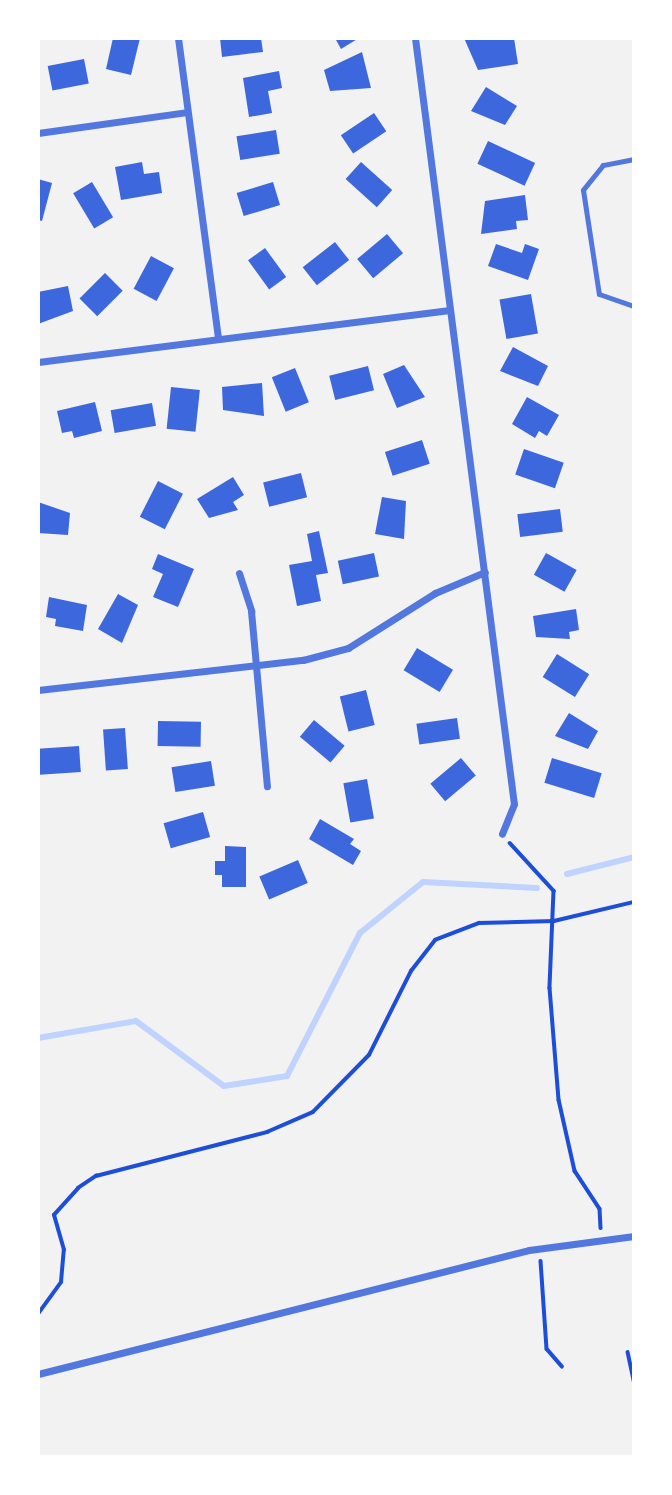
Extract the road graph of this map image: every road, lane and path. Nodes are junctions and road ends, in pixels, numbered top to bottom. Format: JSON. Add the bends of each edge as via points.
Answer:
{"nodes":[{"id":1,"x":178,"y":38,"type":"edge"},
{"id":2,"x":415,"y":38,"type":"edge"},
{"id":3,"x":187,"y":112,"type":"junction"},
{"id":4,"x":38,"y":133,"type":"edge"},
{"id":5,"x":634,"y":159,"type":"edge"},
{"id":6,"x":634,"y":306,"type":"edge"},
{"id":7,"x":450,"y":310,"type":"junction"},
{"id":8,"x":218,"y":338,"type":"junction"},
{"id":9,"x":38,"y":362,"type":"edge"},
{"id":10,"x":485,"y":572,"type":"junction"},
{"id":11,"x":239,"y":573,"type":"dead end"},
{"id":12,"x":253,"y":667,"type":"junction"},
{"id":13,"x":38,"y":690,"type":"edge"},
{"id":14,"x":267,"y":786,"type":"dead end"},
{"id":15,"x":502,"y":834,"type":"joint"},
{"id":16,"x":634,"y":902,"type":"edge"},
{"id":17,"x":554,"y":921,"type":"junction"},
{"id":18,"x":634,"y":1236,"type":"edge"},
{"id":19,"x":601,"y":1239,"type":"junction"},
{"id":20,"x":529,"y":1250,"type":"junction"},
{"id":21,"x":38,"y":1314,"type":"edge"},
{"id":22,"x":628,"y":1352,"type":"dead end"},
{"id":23,"x":562,"y":1366,"type":"dead end"},
{"id":24,"x":38,"y":1374,"type":"edge"},
{"id":25,"x":634,"y":1381,"type":"edge"}],
"edges":[{"from":1,"to":3,"type":"street"},
{"from":2,"to":7,"type":"street"},
{"from":3,"to":4,"type":"street"},
{"from":3,"to":8,"type":"street"},
{"from":5,"to":6,"type":"lane","via":[[603,165],[583,190],[599,294]]},
{"from":7,"to":8,"type":"street"},
{"from":7,"to":10,"type":"street"},
{"from":8,"to":9,"type":"street"},
{"from":10,"to":12,"type":"street","via":[[435,593],[348,648]]},
{"from":10,"to":15,"type":"street","via":[[514,804]]},
{"from":11,"to":12,"type":"street","via":[[251,611]]},
{"from":12,"to":13,"type":"street"},
{"from":12,"to":14,"type":"street"},
{"from":15,"to":17,"type":"path","via":[[554,891]]},
{"from":16,"to":17,"type":"path"},
{"from":17,"to":19,"type":"path","via":[[550,988],[559,1100],[575,1171],[600,1209]]},
{"from":17,"to":21,"type":"path","via":[[479,923],[435,940],[411,971],[369,1055],[313,1112],[267,1132],[96,1176],[54,1215],[64,1250],[61,1282]]},
{"from":18,"to":19,"type":"street"},
{"from":19,"to":20,"type":"street"},
{"from":20,"to":23,"type":"path","via":[[544,1264],[547,1349]]},
{"from":20,"to":24,"type":"street"},
{"from":22,"to":25,"type":"path"}]}
